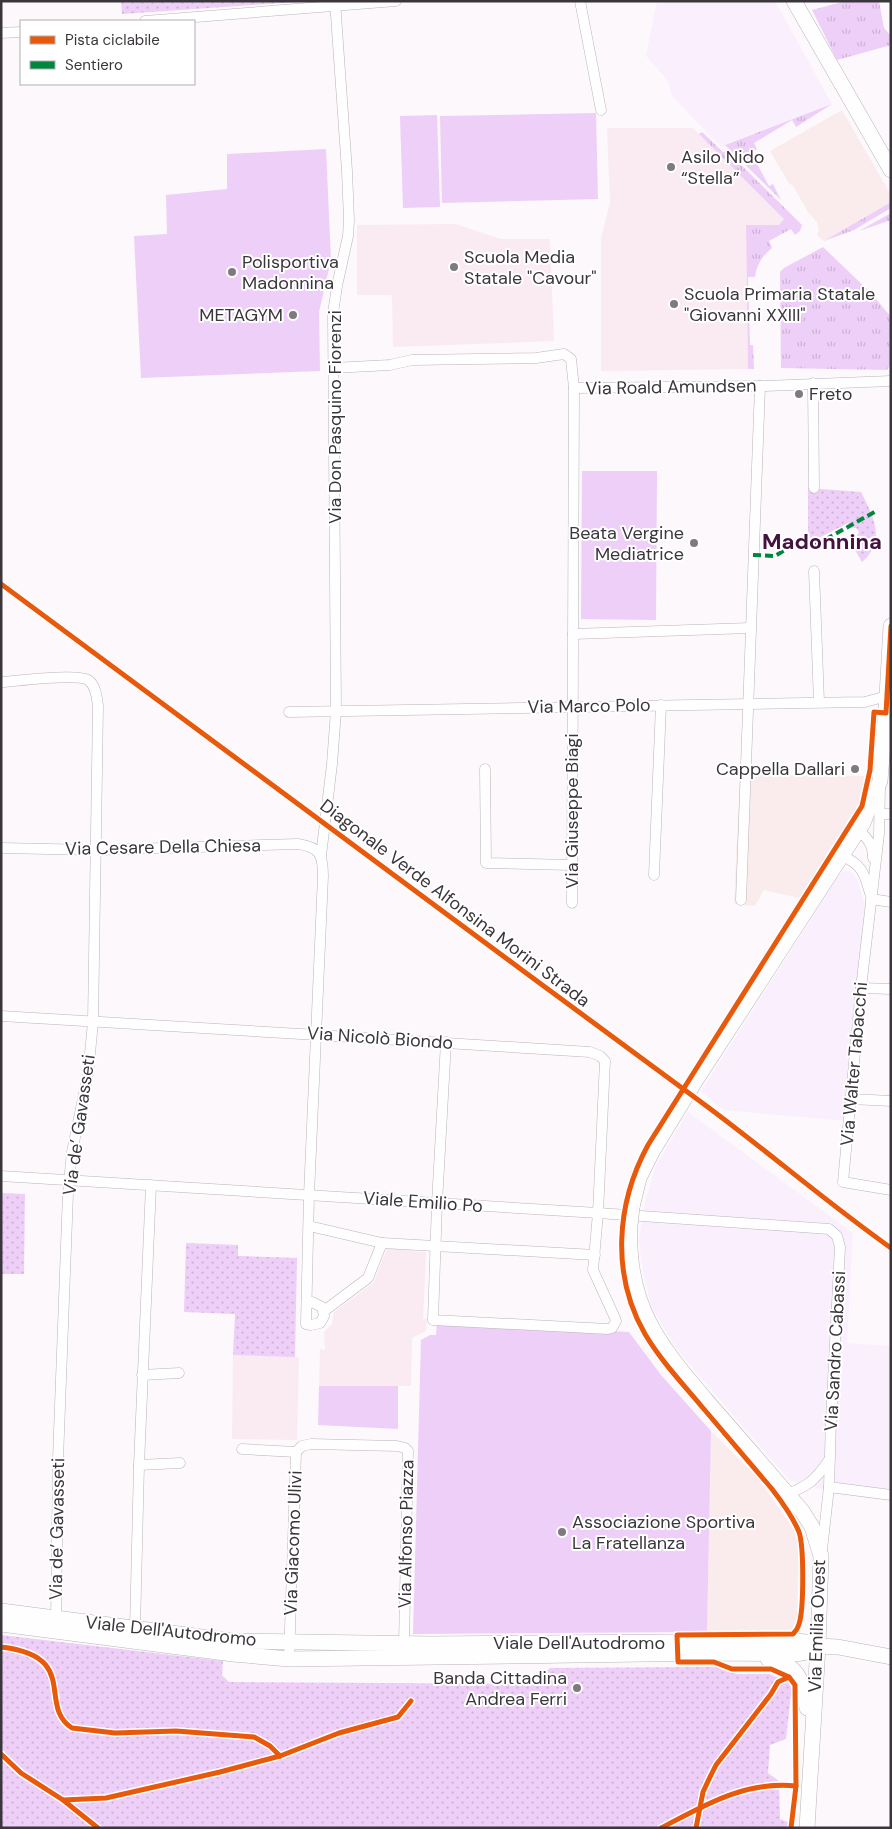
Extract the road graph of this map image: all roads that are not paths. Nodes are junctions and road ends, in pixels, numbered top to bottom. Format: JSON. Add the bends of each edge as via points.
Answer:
{"nodes":[{"id":1,"x":396,"y":1,"type":"edge"},
{"id":2,"x":580,"y":1,"type":"edge"},
{"id":3,"x":794,"y":1,"type":"edge"},
{"id":4,"x":340,"y":3,"type":"edge"},
{"id":5,"x":156,"y":20,"type":"edge"},
{"id":6,"x":20,"y":32,"type":"edge"},
{"id":7,"x":1,"y":33,"type":"edge"},
{"id":8,"x":601,"y":110,"type":"dead end"},
{"id":9,"x":891,"y":170,"type":"edge"},
{"id":10,"x":333,"y":368,"type":"junction"},
{"id":11,"x":891,"y":381,"type":"edge"},
{"id":12,"x":813,"y":383,"type":"junction"},
{"id":13,"x":760,"y":386,"type":"junction"},
{"id":14,"x":574,"y":388,"type":"junction"},
{"id":15,"x":814,"y":488,"type":"dead end"},
{"id":16,"x":814,"y":571,"type":"dead end"},
{"id":17,"x":891,"y":626,"type":"edge"},
{"id":18,"x":750,"y":628,"type":"junction"},
{"id":19,"x":573,"y":634,"type":"junction"},
{"id":20,"x":1,"y":682,"type":"edge"},
{"id":21,"x":889,"y":695,"type":"edge"},
{"id":22,"x":819,"y":702,"type":"junction"},
{"id":23,"x":748,"y":704,"type":"junction"},
{"id":24,"x":661,"y":705,"type":"junction"},
{"id":25,"x":572,"y":707,"type":"junction"},
{"id":26,"x":336,"y":711,"type":"junction"},
{"id":27,"x":289,"y":712,"type":"dead end"},
{"id":28,"x":485,"y":770,"type":"dead end"},
{"id":29,"x":880,"y":781,"type":"junction"},
{"id":30,"x":880,"y":814,"type":"junction"},
{"id":31,"x":891,"y":814,"type":"edge"},
{"id":32,"x":859,"y":830,"type":"junction"},
{"id":33,"x":1,"y":848,"type":"edge"},
{"id":34,"x":94,"y":850,"type":"junction"},
{"id":35,"x":321,"y":856,"type":"junction"},
{"id":36,"x":843,"y":856,"type":"junction"},
{"id":37,"x":572,"y":865,"type":"junction"},
{"id":38,"x":654,"y":875,"type":"dead end"},
{"id":39,"x":872,"y":899,"type":"junction"},
{"id":40,"x":741,"y":900,"type":"dead end"},
{"id":41,"x":891,"y":902,"type":"edge"},
{"id":42,"x":572,"y":904,"type":"dead end"},
{"id":43,"x":861,"y":988,"type":"junction"},
{"id":44,"x":891,"y":989,"type":"edge"},
{"id":45,"x":1,"y":1016,"type":"edge"},
{"id":46,"x":93,"y":1022,"type":"junction"},
{"id":47,"x":315,"y":1034,"type":"junction"},
{"id":48,"x":446,"y":1042,"type":"junction"},
{"id":49,"x":851,"y":1099,"type":"junction"},
{"id":50,"x":891,"y":1101,"type":"edge"},
{"id":51,"x":1,"y":1176,"type":"edge"},
{"id":52,"x":69,"y":1180,"type":"junction"},
{"id":53,"x":151,"y":1186,"type":"junction"},
{"id":54,"x":891,"y":1190,"type":"edge"},
{"id":55,"x":309,"y":1195,"type":"junction"},
{"id":56,"x":437,"y":1203,"type":"junction"},
{"id":57,"x":598,"y":1213,"type":"junction"},
{"id":58,"x":309,"y":1226,"type":"junction"},
{"id":59,"x":839,"y":1241,"type":"joint"},
{"id":60,"x":382,"y":1243,"type":"junction"},
{"id":61,"x":436,"y":1246,"type":"junction"},
{"id":62,"x":594,"y":1255,"type":"junction"},
{"id":63,"x":307,"y":1304,"type":"junction"},
{"id":64,"x":324,"y":1311,"type":"junction"},
{"id":65,"x":179,"y":1373,"type":"dead end"},
{"id":66,"x":142,"y":1375,"type":"junction"},
{"id":67,"x":242,"y":1449,"type":"dead end"},
{"id":68,"x":296,"y":1452,"type":"junction"},
{"id":69,"x":829,"y":1460,"type":"junction"},
{"id":70,"x":180,"y":1463,"type":"dead end"},
{"id":71,"x":139,"y":1465,"type":"junction"},
{"id":72,"x":829,"y":1487,"type":"junction"},
{"id":73,"x":787,"y":1494,"type":"junction"},
{"id":74,"x":891,"y":1496,"type":"edge"},
{"id":75,"x":821,"y":1556,"type":"junction"},
{"id":76,"x":1,"y":1611,"type":"edge"},
{"id":77,"x":1,"y":1624,"type":"edge"},
{"id":78,"x":56,"y":1625,"type":"junction"},
{"id":79,"x":818,"y":1627,"type":"junction"},
{"id":80,"x":135,"y":1628,"type":"junction"},
{"id":81,"x":795,"y":1641,"type":"junction"},
{"id":82,"x":290,"y":1642,"type":"junction"},
{"id":83,"x":404,"y":1644,"type":"junction"},
{"id":84,"x":818,"y":1646,"type":"junction"},
{"id":85,"x":233,"y":1647,"type":"junction"},
{"id":86,"x":531,"y":1649,"type":"junction"},
{"id":87,"x":431,"y":1650,"type":"junction"},
{"id":88,"x":723,"y":1653,"type":"junction"},
{"id":89,"x":891,"y":1657,"type":"edge"},
{"id":90,"x":289,"y":1658,"type":"junction"},
{"id":91,"x":812,"y":1752,"type":"junction"},
{"id":92,"x":807,"y":1828,"type":"edge"}],
"edges":[{"from":1,"to":4,"type":"street"},
{"from":2,"to":8,"type":"street"},
{"from":3,"to":9,"type":"street"},
{"from":4,"to":5,"type":"street"},
{"from":4,"to":10,"type":"street","name":"Via Don Pasquino Fiorenzi","via":[[349,220],[333,313]]},
{"from":6,"to":7,"type":"street"},
{"from":10,"to":14,"type":"street","name":"Via Roald Amundsen","via":[[390,365],[412,360],[536,358],[564,354],[570,356],[573,363]]},
{"from":10,"to":26,"type":"street","name":"Via Don Pasquino Fiorenzi"},
{"from":11,"to":12,"type":"street","name":"Via Roald Amundsen"},
{"from":12,"to":13,"type":"street","name":"Via Roald Amundsen"},
{"from":12,"to":15,"type":"street"},
{"from":13,"to":14,"type":"street","name":"Via Roald Amundsen"},
{"from":13,"to":18,"type":"street"},
{"from":14,"to":19,"type":"street","name":"Via Giuseppe Biagi"},
{"from":16,"to":22,"type":"street"},
{"from":17,"to":21,"type":"street","name":"Via Emilia Ovest"},
{"from":18,"to":19,"type":"street"},
{"from":18,"to":23,"type":"street"},
{"from":19,"to":25,"type":"street","name":"Via Giuseppe Biagi"},
{"from":20,"to":34,"type":"street","name":"Via de’ Gavasseti","via":[[71,677],[90,681],[98,706]]},
{"from":21,"to":22,"type":"street","name":"Via Marco Polo","via":[[865,702]]},
{"from":21,"to":29,"type":"street","name":"Via Emilia Ovest"},
{"from":22,"to":23,"type":"street","name":"Via Marco Polo"},
{"from":23,"to":24,"type":"street","name":"Via Marco Polo"},
{"from":23,"to":40,"type":"street"},
{"from":24,"to":25,"type":"street","name":"Via Marco Polo"},
{"from":24,"to":38,"type":"street"},
{"from":25,"to":26,"type":"street","name":"Via Marco Polo"},
{"from":25,"to":37,"type":"street","name":"Via Giuseppe Biagi"},
{"from":26,"to":27,"type":"street","name":"Via Marco Polo"},
{"from":26,"to":35,"type":"street","name":"Via Don Pasquino Fiorenzi"},
{"from":28,"to":37,"type":"street","via":[[486,863]]},
{"from":29,"to":30,"type":"street","name":"Via Walter Tabacchi"},
{"from":29,"to":32,"type":"street","name":"Via Emilia Ovest"},
{"from":30,"to":31,"type":"street"},
{"from":30,"to":39,"type":"street","name":"Via Walter Tabacchi"},
{"from":32,"to":36,"type":"street","name":"Via Emilia Ovest"},
{"from":32,"to":39,"type":"street","name":"Via Walter Tabacchi","via":[[873,850]]},
{"from":33,"to":34,"type":"street","name":"Via Cesare Della Chiesa"},
{"from":34,"to":35,"type":"street","name":"Via Cesare Della Chiesa","via":[[298,844],[310,845]]},
{"from":34,"to":46,"type":"street","name":"Via de’ Gavasseti"},
{"from":35,"to":47,"type":"street","name":"Via Don Pasquino Fiorenzi","via":[[323,876]]},
{"from":36,"to":39,"type":"street","name":"Via Walter Tabacchi","via":[[864,871]]},
{"from":36,"to":73,"type":"street","name":"Via Emilia Ovest","bridge":true,"via":[[694,1083],[644,1167],[630,1225],[629,1255],[633,1279],[651,1328],[672,1360]]},
{"from":37,"to":42,"type":"street","name":"Via Giuseppe Biagi"},
{"from":39,"to":41,"type":"street"},
{"from":39,"to":43,"type":"street","name":"Via Walter Tabacchi"},
{"from":43,"to":44,"type":"street"},
{"from":43,"to":49,"type":"street","name":"Via Walter Tabacchi"},
{"from":45,"to":46,"type":"street","name":"Via Nicolò Biondo"},
{"from":46,"to":47,"type":"street","name":"Via Nicolò Biondo"},
{"from":46,"to":52,"type":"street","name":"Via de’ Gavasseti","via":[[88,1074]]},
{"from":47,"to":48,"type":"street","name":"Via Nicolò Biondo"},
{"from":47,"to":55,"type":"street","name":"Via Don Pasquino Fiorenzi"},
{"from":48,"to":56,"type":"street"},
{"from":48,"to":57,"type":"street","name":"Via Nicolò Biondo","via":[[590,1052],[605,1061]]},
{"from":49,"to":50,"type":"street"},
{"from":49,"to":54,"type":"street","name":"Via Walter Tabacchi","via":[[843,1182]]},
{"from":51,"to":52,"type":"street","name":"Viale Emilio Po"},
{"from":52,"to":53,"type":"street","name":"Viale Emilio Po"},
{"from":52,"to":78,"type":"street","name":"Via de’ Gavasseti","via":[[58,1460]]},
{"from":53,"to":55,"type":"street","name":"Viale Emilio Po"},
{"from":53,"to":66,"type":"street"},
{"from":55,"to":56,"type":"street","name":"Viale Emilio Po"},
{"from":55,"to":58,"type":"street","name":"Via Don Pasquino Fiorenzi"},
{"from":56,"to":57,"type":"street","name":"Viale Emilio Po"},
{"from":56,"to":61,"type":"street"},
{"from":57,"to":59,"type":"street","name":"Viale Emilio Po","via":[[819,1228],[834,1232]]},
{"from":57,"to":62,"type":"street"},
{"from":58,"to":60,"type":"street"},
{"from":58,"to":63,"type":"street","name":"Via Don Pasquino Fiorenzi"},
{"from":59,"to":69,"type":"street","name":"Via Sandro Cabassi"},
{"from":60,"to":61,"type":"street"},
{"from":60,"to":64,"type":"street","via":[[368,1278]]},
{"from":61,"to":62,"type":"street"},
{"from":61,"to":62,"type":"street","via":[[434,1320],[608,1329],[616,1321],[593,1270]]},
{"from":63,"to":64,"type":"street","via":[[317,1303]]},
{"from":63,"to":64,"type":"street","via":[[306,1324],[310,1326],[320,1324]]},
{"from":65,"to":66,"type":"street"},
{"from":66,"to":71,"type":"street"},
{"from":67,"to":68,"type":"street","name":"Via Giacomo Ulivi"},
{"from":68,"to":82,"type":"street","name":"Via Giacomo Ulivi"},
{"from":68,"to":83,"type":"street","name":"Via Alfonso Piazza","via":[[311,1444],[397,1446],[408,1451]]},
{"from":69,"to":72,"type":"street","name":"Via Sandro Cabassi"},
{"from":69,"to":73,"type":"street","via":[[816,1478]]},
{"from":70,"to":71,"type":"street"},
{"from":71,"to":80,"type":"street"},
{"from":72,"to":74,"type":"street"},
{"from":72,"to":75,"type":"street","name":"Via Sandro Cabassi"},
{"from":73,"to":75,"type":"street","name":"Via Emilia Ovest","via":[[812,1527]]},
{"from":75,"to":79,"type":"street","name":"Via Emilia Ovest"},
{"from":76,"to":78,"type":"street","name":"Viale Dell'Autodromo"},
{"from":77,"to":78,"type":"street","name":"Viale Dell'Autodromo"},
{"from":78,"to":80,"type":"street","name":"Viale Dell'Autodromo"},
{"from":78,"to":85,"type":"street","name":"Viale Dell'Autodromo"},
{"from":79,"to":81,"type":"street"},
{"from":79,"to":84,"type":"street","name":"Via Emilia Ovest"},
{"from":80,"to":85,"type":"street","name":"Viale Dell'Autodromo"},
{"from":81,"to":84,"type":"street","name":"Viale Dell'Autodromo"},
{"from":81,"to":86,"type":"street","name":"Viale Dell'Autodromo"},
{"from":82,"to":83,"type":"street","name":"Viale Dell'Autodromo"},
{"from":82,"to":85,"type":"street","name":"Viale Dell'Autodromo"},
{"from":82,"to":90,"type":"street","name":"Via Giacomo Ulivi"},
{"from":83,"to":87,"type":"street","name":"Viale Dell'Autodromo"},
{"from":84,"to":88,"type":"street","name":"Viale Dell'Autodromo","via":[[795,1654]]},
{"from":84,"to":89,"type":"street"},
{"from":84,"to":91,"type":"street","name":"Via Emilia Ovest"},
{"from":85,"to":90,"type":"street","name":"Viale Dell'Autodromo"},
{"from":86,"to":87,"type":"street","name":"Viale Dell'Autodromo"},
{"from":86,"to":88,"type":"street","name":"Viale Dell'Autodromo"},
{"from":87,"to":90,"type":"street","name":"Viale Dell'Autodromo"},
{"from":88,"to":91,"type":"street","via":[[736,1659],[779,1661],[789,1665],[805,1691]]},
{"from":91,"to":92,"type":"street","name":"Via Emilia Ovest"}]}
